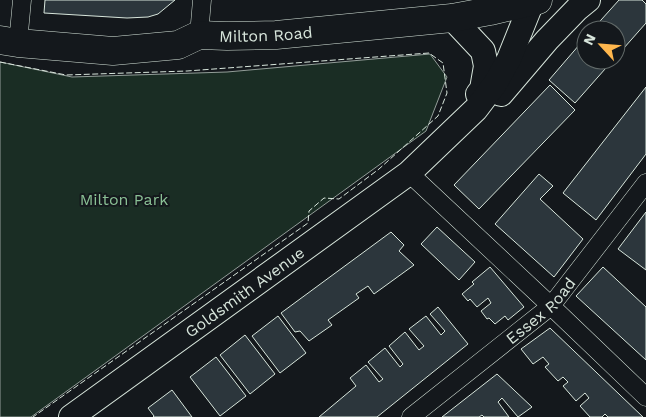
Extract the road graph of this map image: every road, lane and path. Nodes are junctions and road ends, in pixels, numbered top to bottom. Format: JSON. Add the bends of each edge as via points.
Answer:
{"nodes":[{"id":1,"x":22,"y":0,"type":"edge"},
{"id":2,"x":202,"y":0,"type":"edge"},
{"id":3,"x":588,"y":0,"type":"edge"},
{"id":4,"x":535,"y":1,"type":"edge"},
{"id":5,"x":452,"y":18,"type":"junction"},
{"id":6,"x":199,"y":35,"type":"junction"},
{"id":7,"x":547,"y":40,"type":"junction"},
{"id":8,"x":9,"y":41,"type":"edge"},
{"id":9,"x":412,"y":169,"type":"junction"},
{"id":10,"x":646,"y":182,"type":"edge"},
{"id":11,"x":551,"y":306,"type":"junction"},
{"id":12,"x":646,"y":397,"type":"edge"},
{"id":13,"x":71,"y":417,"type":"edge"},
{"id":14,"x":411,"y":417,"type":"edge"}],
"edges":[{"from":1,"to":8,"type":"street"},
{"from":2,"to":6,"type":"street"},
{"from":3,"to":7,"type":"main road","name":"Goldsmith Avenue"},
{"from":4,"to":5,"type":"main road","name":"Milton Road"},
{"from":4,"to":7,"type":"main road"},
{"from":4,"to":9,"type":"main road","name":"Goldsmith Avenue","via":[[496,84],[476,110]]},
{"from":5,"to":6,"type":"main road","name":"Milton Road","via":[[276,35]]},
{"from":5,"to":9,"type":"main road","via":[[483,51],[485,80],[482,89],[440,133]]},
{"from":6,"to":8,"type":"main road","name":"Milton Road","via":[[178,46],[113,51]]},
{"from":7,"to":9,"type":"main road","name":"Goldsmith Avenue","via":[[504,91],[446,147]]},
{"from":9,"to":11,"type":"street"},
{"from":9,"to":13,"type":"main road","name":"Goldsmith Avenue"},
{"from":10,"to":11,"type":"street","name":"Essex Road"},
{"from":11,"to":12,"type":"street"},
{"from":11,"to":14,"type":"street","name":"Essex Road"}]}
